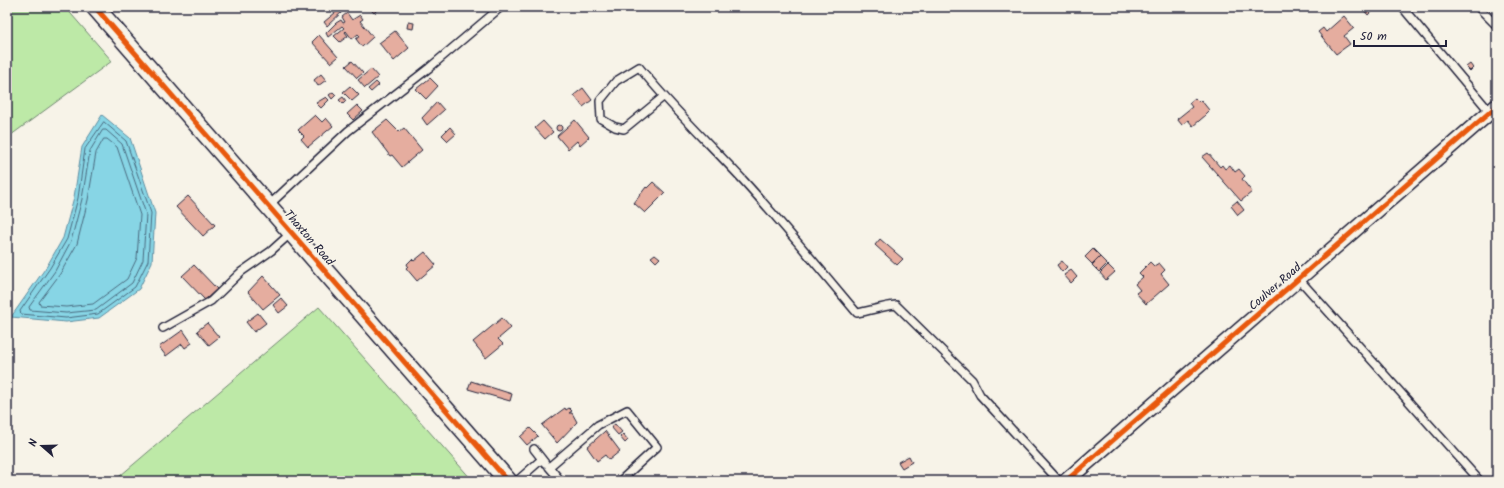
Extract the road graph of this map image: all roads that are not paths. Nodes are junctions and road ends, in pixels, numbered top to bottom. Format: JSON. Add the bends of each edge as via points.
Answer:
{"nodes":[{"id":1,"x":95,"y":7,"type":"edge"},
{"id":2,"x":501,"y":7,"type":"edge"},
{"id":3,"x":1402,"y":7,"type":"edge"},
{"id":4,"x":1478,"y":7,"type":"edge"},
{"id":5,"x":1497,"y":26,"type":"edge"},
{"id":6,"x":663,"y":97,"type":"junction"},
{"id":7,"x":1494,"y":109,"type":"edge"},
{"id":8,"x":268,"y":206,"type":"junction"},
{"id":9,"x":291,"y":233,"type":"junction"},
{"id":10,"x":1299,"y":279,"type":"junction"},
{"id":11,"x":163,"y":328,"type":"dead end"},
{"id":12,"x":534,"y":449,"type":"dead end"},
{"id":13,"x":542,"y":459,"type":"junction"},
{"id":14,"x":549,"y":467,"type":"junction"},
{"id":15,"x":508,"y":481,"type":"edge"},
{"id":16,"x":517,"y":481,"type":"edge"},
{"id":17,"x":561,"y":481,"type":"edge"},
{"id":18,"x":620,"y":481,"type":"edge"},
{"id":19,"x":1059,"y":481,"type":"edge"},
{"id":20,"x":1066,"y":481,"type":"edge"},
{"id":21,"x":1480,"y":481,"type":"edge"}],
"edges":[{"from":1,"to":8,"type":"street","name":"Thaxton Road"},
{"from":2,"to":8,"type":"lane","via":[[429,68],[348,131]]},
{"from":3,"to":7,"type":"lane"},
{"from":4,"to":5,"type":"lane"},
{"from":6,"to":6,"type":"lane","via":[[639,67],[616,81],[600,101],[601,119],[614,127],[624,129]]},
{"from":6,"to":19,"type":"lane","via":[[768,208],[857,313],[896,305],[972,380],[980,395]]},
{"from":7,"to":10,"type":"street","name":"Coulver Road"},
{"from":8,"to":9,"type":"street","name":"Thaxton Road"},
{"from":9,"to":11,"type":"lane","via":[[241,272],[211,301]]},
{"from":9,"to":15,"type":"street","name":"Thaxton Road"},
{"from":10,"to":20,"type":"street","name":"Coulver Road"},
{"from":10,"to":21,"type":"lane"},
{"from":12,"to":13,"type":"lane"},
{"from":13,"to":14,"type":"lane"},
{"from":13,"to":16,"type":"lane"},
{"from":14,"to":17,"type":"lane"},
{"from":14,"to":18,"type":"lane","via":[[598,425],[627,410],[657,447]]}]}
